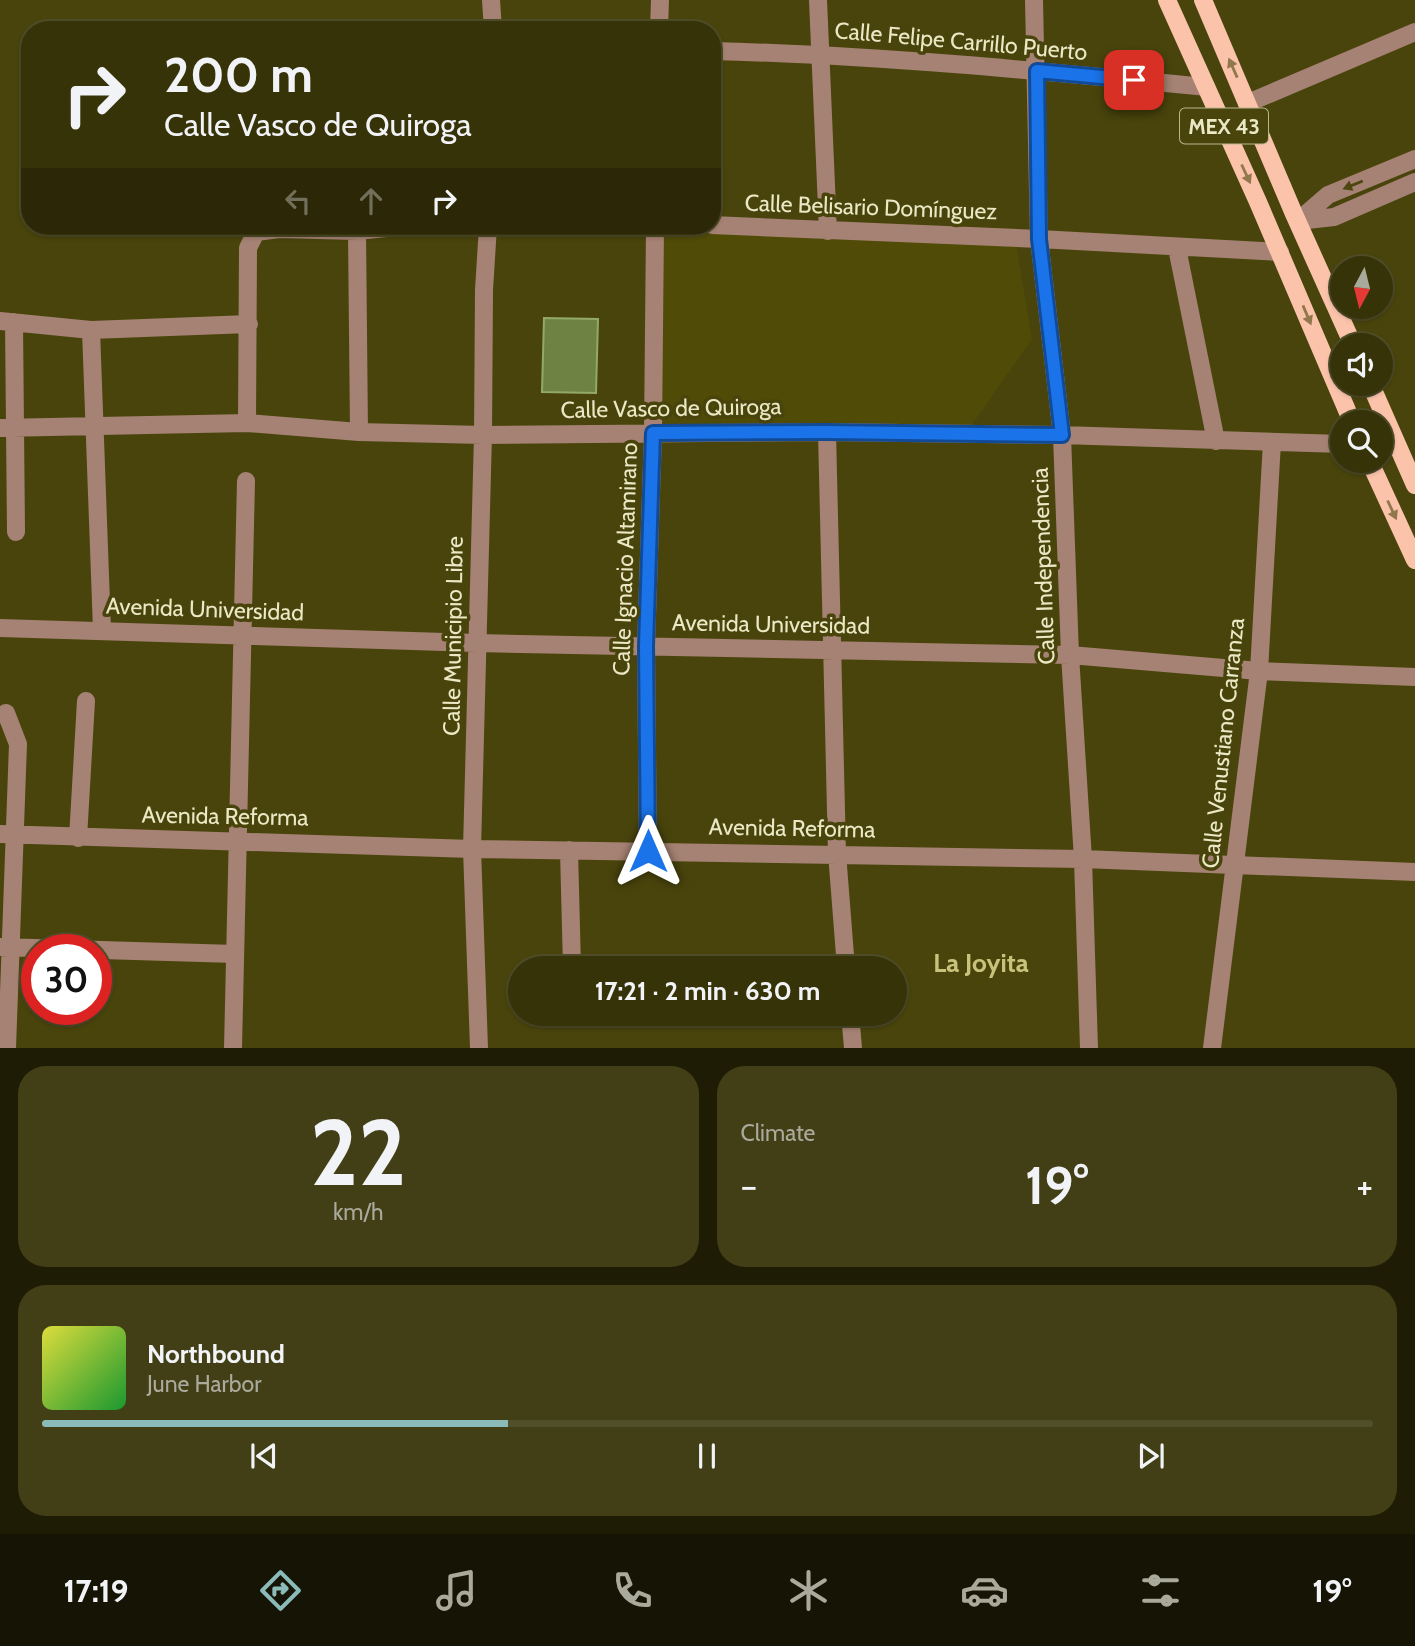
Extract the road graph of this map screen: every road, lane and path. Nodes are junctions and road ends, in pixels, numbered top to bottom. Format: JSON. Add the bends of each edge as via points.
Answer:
{"nodes":[{"id":1,"x":491,"y":0,"type":"edge"},
{"id":2,"x":660,"y":0,"type":"edge"},
{"id":3,"x":818,"y":0,"type":"edge"},
{"id":4,"x":1034,"y":0,"type":"edge"},
{"id":5,"x":1167,"y":0,"type":"edge"},
{"id":6,"x":1203,"y":0,"type":"edge"},
{"id":7,"x":492,"y":21,"type":"edge"},
{"id":8,"x":659,"y":21,"type":"edge"},
{"id":9,"x":1415,"y":32,"type":"edge"},
{"id":10,"x":721,"y":51,"type":"edge"},
{"id":11,"x":819,"y":54,"type":"junction"},
{"id":12,"x":1037,"y":71,"type":"junction"},
{"id":13,"x":1206,"y":87,"type":"junction"},
{"id":14,"x":1248,"y":103,"type":"junction"},
{"id":15,"x":1415,"y":159,"type":"edge"},
{"id":16,"x":1415,"y":182,"type":"edge"},
{"id":17,"x":1258,"y":202,"type":"junction"},
{"id":18,"x":1298,"y":221,"type":"junction"},
{"id":19,"x":721,"y":225,"type":"edge"},
{"id":20,"x":828,"y":231,"type":"junction"},
{"id":21,"x":254,"y":235,"type":"edge"},
{"id":22,"x":357,"y":235,"type":"edge"},
{"id":23,"x":487,"y":235,"type":"edge"},
{"id":24,"x":655,"y":235,"type":"edge"},
{"id":25,"x":1039,"y":239,"type":"junction"},
{"id":26,"x":1177,"y":248,"type":"junction"},
{"id":27,"x":1280,"y":252,"type":"junction"},
{"id":28,"x":7,"y":322,"type":"edge"},
{"id":29,"x":249,"y":324,"type":"junction"},
{"id":30,"x":91,"y":330,"type":"junction"},
{"id":31,"x":1348,"y":333,"type":"edge"},
{"id":32,"x":1376,"y":396,"type":"edge"},
{"id":33,"x":1347,"y":410,"type":"edge"},
{"id":34,"x":247,"y":423,"type":"junction"},
{"id":35,"x":94,"y":425,"type":"junction"},
{"id":36,"x":7,"y":428,"type":"edge"},
{"id":37,"x":359,"y":432,"type":"junction"},
{"id":38,"x":827,"y":432,"type":"junction"},
{"id":39,"x":653,"y":433,"type":"junction"},
{"id":40,"x":483,"y":435,"type":"junction"},
{"id":41,"x":1062,"y":435,"type":"junction"},
{"id":42,"x":1216,"y":440,"type":"junction"},
{"id":43,"x":1272,"y":442,"type":"junction"},
{"id":44,"x":1330,"y":444,"type":"edge"},
{"id":45,"x":1375,"y":473,"type":"edge"},
{"id":46,"x":246,"y":481,"type":"dead end"},
{"id":47,"x":1414,"y":482,"type":"edge"},
{"id":48,"x":16,"y":532,"type":"dead end"},
{"id":49,"x":1415,"y":560,"type":"edge"},
{"id":50,"x":0,"y":628,"type":"edge"},
{"id":51,"x":102,"y":630,"type":"junction"},
{"id":52,"x":244,"y":634,"type":"junction"},
{"id":53,"x":477,"y":643,"type":"junction"},
{"id":54,"x":646,"y":646,"type":"junction"},
{"id":55,"x":831,"y":650,"type":"junction"},
{"id":56,"x":1070,"y":655,"type":"junction"},
{"id":57,"x":1259,"y":671,"type":"junction"},
{"id":58,"x":1415,"y":677,"type":"edge"},
{"id":59,"x":86,"y":701,"type":"dead end"},
{"id":60,"x":6,"y":713,"type":"dead end"},
{"id":61,"x":8,"y":835,"type":"edge"},
{"id":62,"x":78,"y":838,"type":"junction"},
{"id":63,"x":238,"y":840,"type":"junction"},
{"id":64,"x":472,"y":849,"type":"junction"},
{"id":65,"x":569,"y":850,"type":"junction"},
{"id":66,"x":648,"y":851,"type":"junction"},
{"id":67,"x":837,"y":853,"type":"junction"},
{"id":68,"x":1083,"y":859,"type":"junction"},
{"id":69,"x":1234,"y":864,"type":"junction"},
{"id":70,"x":1415,"y":872,"type":"edge"},
{"id":71,"x":6,"y":947,"type":"edge"},
{"id":72,"x":236,"y":954,"type":"junction"},
{"id":73,"x":572,"y":956,"type":"edge"},
{"id":74,"x":845,"y":956,"type":"edge"},
{"id":75,"x":851,"y":1026,"type":"edge"},
{"id":76,"x":7,"y":1048,"type":"edge"},
{"id":77,"x":233,"y":1048,"type":"edge"},
{"id":78,"x":479,"y":1048,"type":"edge"},
{"id":79,"x":853,"y":1048,"type":"edge"},
{"id":80,"x":1089,"y":1048,"type":"edge"},
{"id":81,"x":1212,"y":1048,"type":"edge"}],
"edges":[{"from":1,"to":7,"type":"street"},
{"from":2,"to":8,"type":"street"},
{"from":3,"to":11,"type":"street"},
{"from":4,"to":12,"type":"street","name":"Calle Independencia"},
{"from":5,"to":13,"type":"main road","number":"MEX 43"},
{"from":14,"to":6,"type":"main road","number":"MEX 43","one_way":true},
{"from":9,"to":14,"type":"street"},
{"from":10,"to":11,"type":"street","name":"Calle Felipe Carrillo Puerto"},
{"from":11,"to":12,"type":"street","name":"Calle Felipe Carrillo Puerto"},
{"from":11,"to":20,"type":"street"},
{"from":12,"to":13,"type":"street","name":"Calle Felipe Carrillo Puerto"},
{"from":12,"to":25,"type":"street","name":"Calle Independencia"},
{"from":13,"to":17,"type":"main road","number":"MEX 43","one_way":true},
{"from":14,"to":18,"type":"main road","number":"MEX 43"},
{"from":15,"to":18,"type":"street","one_way":true,"via":[[1328,195]]},
{"from":16,"to":18,"type":"street","via":[[1334,217]]},
{"from":17,"to":18,"type":"main road"},
{"from":17,"to":27,"type":"main road","number":"MEX 43"},
{"from":18,"to":27,"type":"main road"},
{"from":18,"to":31,"type":"main road","number":"MEX 43"},
{"from":19,"to":20,"type":"street","name":"Calle Belisario Domínguez"},
{"from":20,"to":25,"type":"street","name":"Calle Belisario Domínguez"},
{"from":21,"to":29,"type":"street","via":[[248,248]]},
{"from":22,"to":37,"type":"street"},
{"from":23,"to":40,"type":"street","name":"Calle Municipio Libre"},
{"from":24,"to":39,"type":"street","name":"Calle Ignacio Altamirano"},
{"from":25,"to":26,"type":"street","name":"Calle Belisario Domínguez"},
{"from":25,"to":41,"type":"street","name":"Calle Independencia"},
{"from":26,"to":27,"type":"street","name":"Calle Belisario Domínguez"},
{"from":26,"to":42,"type":"street"},
{"from":27,"to":33,"type":"main road","number":"MEX 43","one_way":true},
{"from":28,"to":30,"type":"street"},
{"from":28,"to":36,"type":"street"},
{"from":29,"to":30,"type":"street"},
{"from":29,"to":34,"type":"street"},
{"from":30,"to":35,"type":"street"},
{"from":32,"to":47,"type":"main road"},
{"from":34,"to":35,"type":"street","name":"Calle Vasco de Quiroga"},
{"from":34,"to":37,"type":"street","name":"Calle Vasco de Quiroga"},
{"from":35,"to":36,"type":"street","name":"Calle Vasco de Quiroga"},
{"from":35,"to":51,"type":"street"},
{"from":36,"to":48,"type":"street"},
{"from":37,"to":40,"type":"street","name":"Calle Vasco de Quiroga"},
{"from":38,"to":39,"type":"street","name":"Calle Vasco de Quiroga"},
{"from":38,"to":41,"type":"street","name":"Calle Vasco de Quiroga"},
{"from":38,"to":55,"type":"street"},
{"from":39,"to":40,"type":"street","name":"Calle Vasco de Quiroga"},
{"from":39,"to":54,"type":"street","name":"Calle Ignacio Altamirano"},
{"from":40,"to":53,"type":"street","name":"Calle Municipio Libre"},
{"from":41,"to":42,"type":"street","name":"Calle Vasco de Quiroga"},
{"from":41,"to":56,"type":"street","name":"Calle Independencia"},
{"from":42,"to":43,"type":"street","name":"Calle Vasco de Quiroga"},
{"from":43,"to":44,"type":"street","name":"Calle Vasco de Quiroga"},
{"from":43,"to":57,"type":"street","name":"Calle Venustiano Carranza"},
{"from":45,"to":49,"type":"main road","one_way":true},
{"from":46,"to":52,"type":"street"},
{"from":50,"to":51,"type":"street","name":"Avenida Universidad"},
{"from":51,"to":52,"type":"street","name":"Avenida Universidad"},
{"from":52,"to":53,"type":"street","name":"Avenida Universidad"},
{"from":52,"to":63,"type":"street"},
{"from":53,"to":54,"type":"street","name":"Avenida Universidad"},
{"from":53,"to":64,"type":"street","name":"Calle Municipio Libre"},
{"from":54,"to":55,"type":"street","name":"Avenida Universidad"},
{"from":54,"to":66,"type":"street","name":"Calle Ignacio Altamirano"},
{"from":55,"to":56,"type":"street","name":"Avenida Universidad"},
{"from":55,"to":67,"type":"street"},
{"from":56,"to":57,"type":"street","name":"Avenida Universidad"},
{"from":56,"to":68,"type":"street","name":"Calle Independencia"},
{"from":57,"to":58,"type":"street","name":"Avenida Universidad"},
{"from":57,"to":69,"type":"street","name":"Calle Venustiano Carranza"},
{"from":59,"to":62,"type":"street"},
{"from":60,"to":61,"type":"street","via":[[19,744]]},
{"from":61,"to":62,"type":"street","name":"Avenida Reforma"},
{"from":61,"to":71,"type":"street"},
{"from":62,"to":63,"type":"street","name":"Avenida Reforma"},
{"from":63,"to":64,"type":"street","name":"Avenida Reforma"},
{"from":63,"to":72,"type":"street"},
{"from":64,"to":65,"type":"street","name":"Avenida Reforma"},
{"from":64,"to":78,"type":"street","name":"Calle Municipio Libre"},
{"from":65,"to":66,"type":"street","name":"Avenida Reforma"},
{"from":65,"to":73,"type":"street"},
{"from":66,"to":67,"type":"street","name":"Avenida Reforma"},
{"from":67,"to":68,"type":"street","name":"Avenida Reforma"},
{"from":67,"to":74,"type":"street"},
{"from":68,"to":69,"type":"street","name":"Avenida Reforma"},
{"from":68,"to":80,"type":"street","name":"Calle Independencia"},
{"from":69,"to":70,"type":"street","name":"Avenida Reforma"},
{"from":69,"to":81,"type":"street","name":"Calle Venustiano Carranza"},
{"from":71,"to":72,"type":"street"},
{"from":71,"to":76,"type":"street"},
{"from":72,"to":77,"type":"street"},
{"from":75,"to":79,"type":"street"}]}
